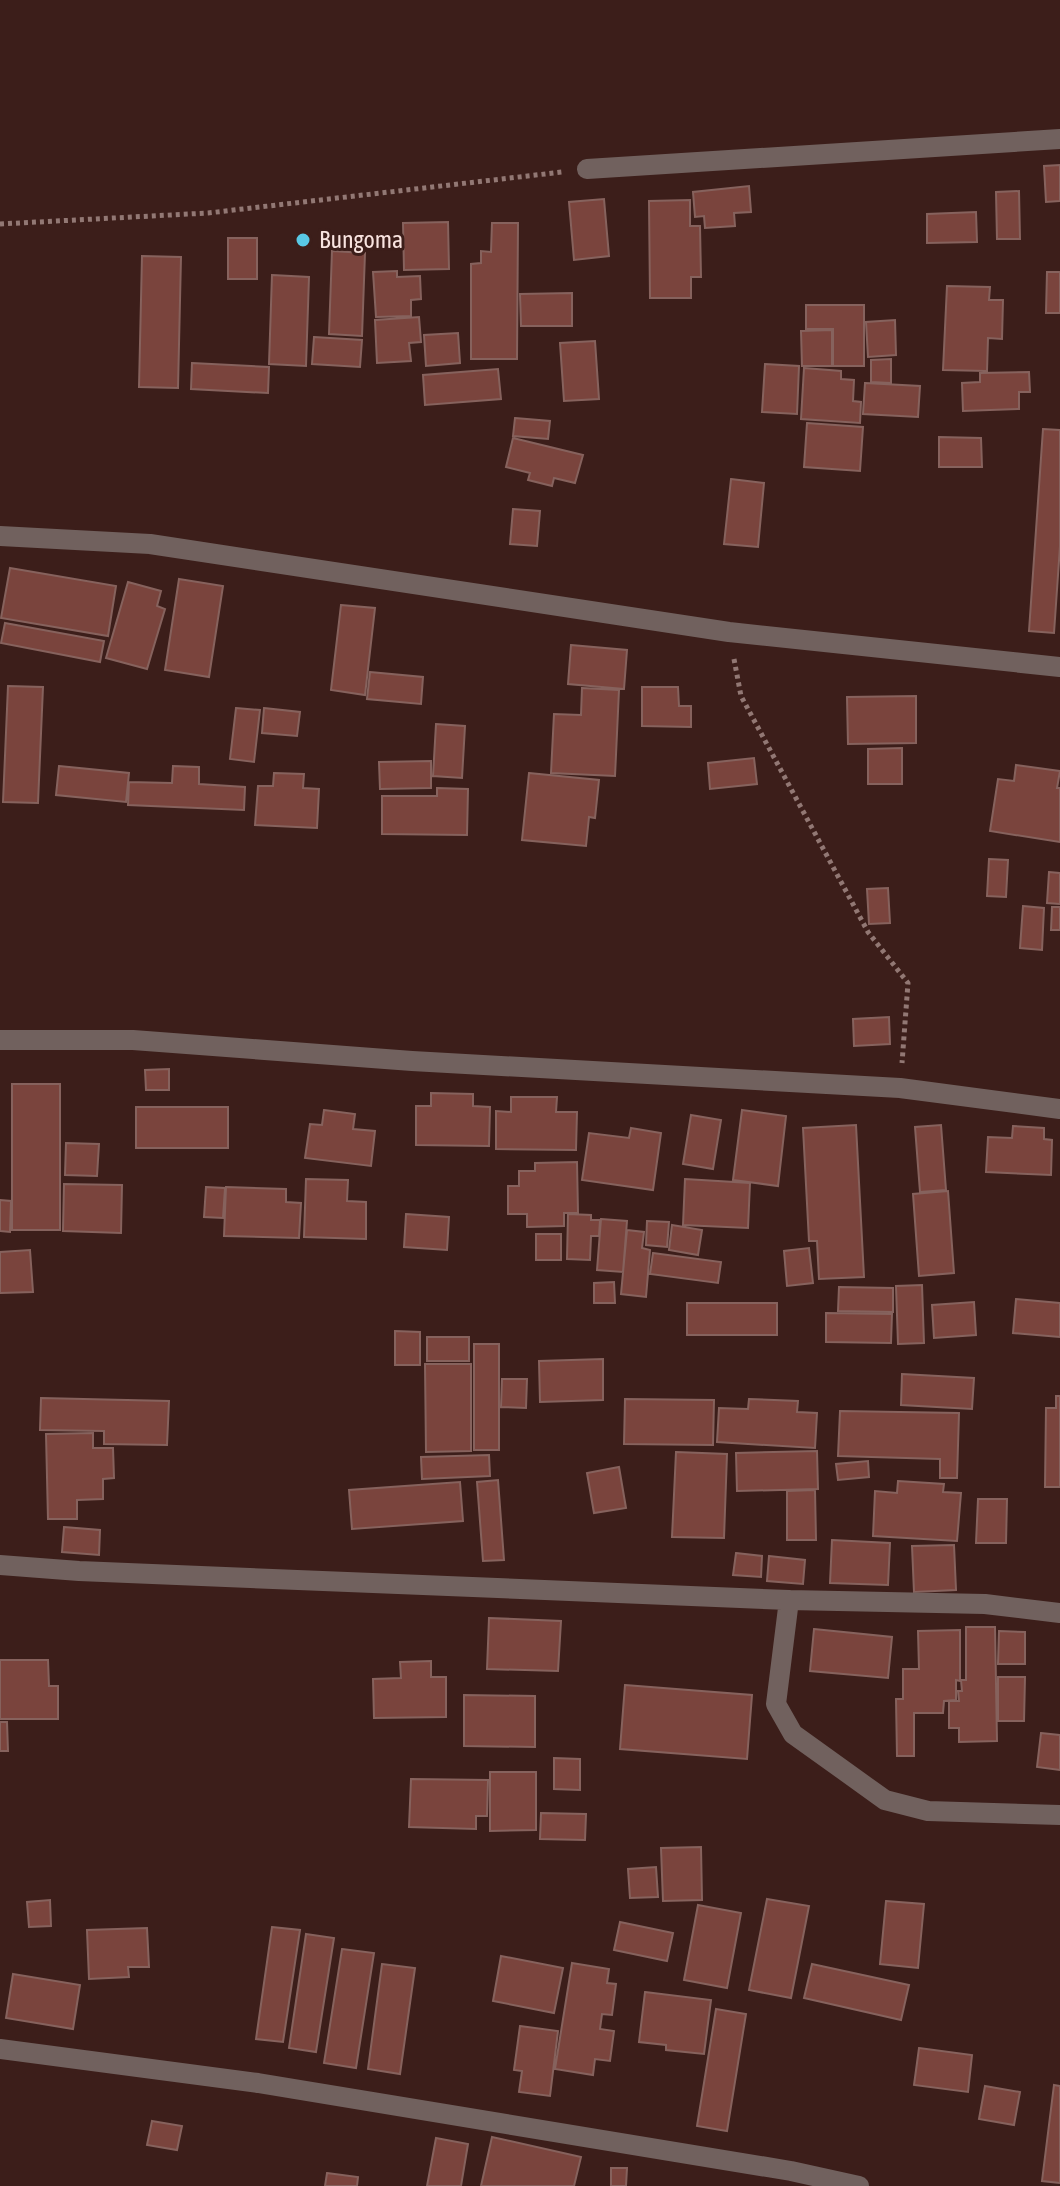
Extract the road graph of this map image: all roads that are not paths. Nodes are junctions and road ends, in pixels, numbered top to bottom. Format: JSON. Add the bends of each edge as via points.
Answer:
{"nodes":[{"id":1,"x":1060,"y":139,"type":"edge"},
{"id":2,"x":587,"y":169,"type":"road end"},
{"id":3,"x":0,"y":536,"type":"edge"},
{"id":4,"x":1060,"y":667,"type":"edge"},
{"id":5,"x":0,"y":1040,"type":"edge"},
{"id":6,"x":1060,"y":1109,"type":"edge"},
{"id":7,"x":0,"y":1565,"type":"edge"},
{"id":8,"x":789,"y":1600,"type":"junction"},
{"id":9,"x":1060,"y":1613,"type":"edge"},
{"id":10,"x":1060,"y":1815,"type":"edge"},
{"id":11,"x":0,"y":2049,"type":"edge"},
{"id":12,"x":859,"y":2186,"type":"edge"}],
"edges":[{"from":1,"to":2,"type":"street"},
{"from":3,"to":4,"type":"street","via":[[150,544],[729,632]]},
{"from":5,"to":6,"type":"street","via":[[133,1040],[900,1088]]},
{"from":7,"to":8,"type":"street"},
{"from":8,"to":9,"type":"street","via":[[985,1604]]},
{"from":8,"to":10,"type":"street","via":[[776,1704],[793,1734],[885,1800],[928,1811]]},
{"from":11,"to":12,"type":"street","via":[[258,2083]]}]}
